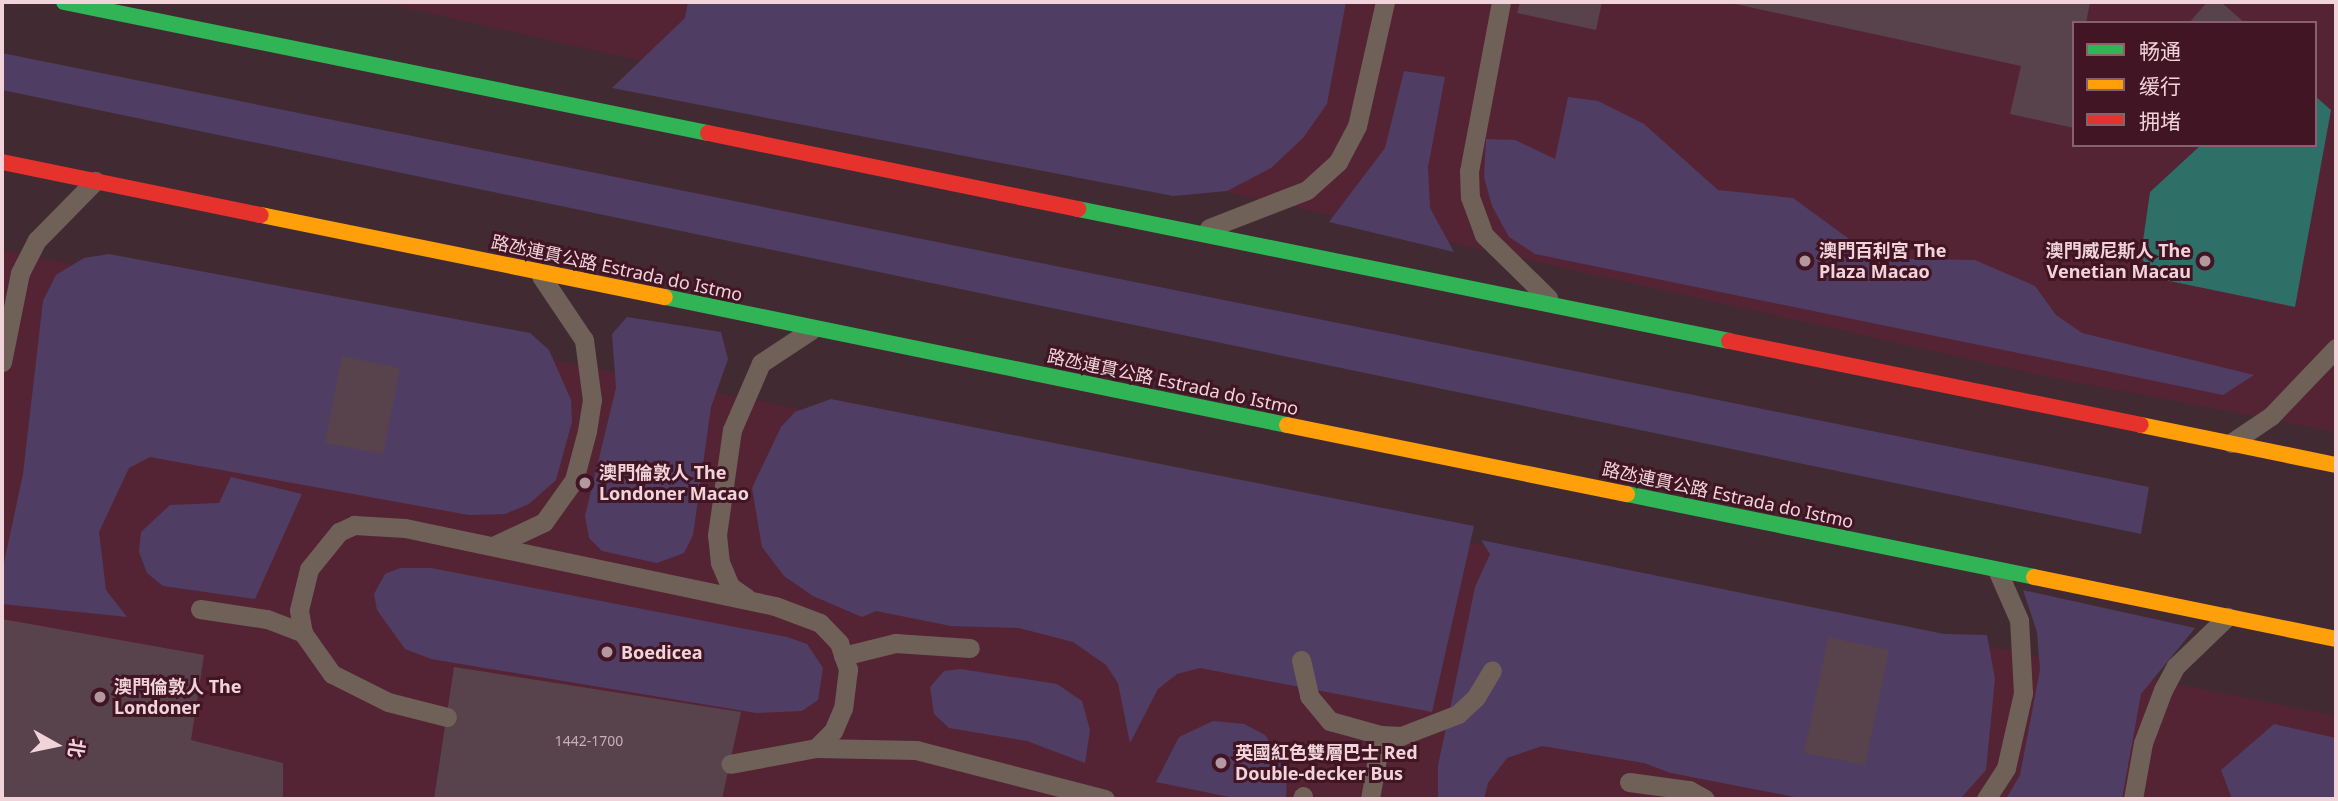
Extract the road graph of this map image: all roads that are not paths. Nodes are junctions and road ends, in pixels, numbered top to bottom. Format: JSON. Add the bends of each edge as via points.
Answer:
{"nodes":[{"id":1,"x":64,"y":2,"type":"edge"},
{"id":2,"x":1385,"y":2,"type":"edge"},
{"id":3,"x":1501,"y":2,"type":"edge"},
{"id":4,"x":2,"y":162,"type":"edge"},
{"id":5,"x":95,"y":181,"type":"junction"},
{"id":6,"x":1180,"y":229,"type":"junction"},
{"id":7,"x":537,"y":271,"type":"junction"},
{"id":8,"x":1558,"y":306,"type":"junction"},
{"id":9,"x":814,"y":328,"type":"junction"},
{"id":10,"x":2336,"y":348,"type":"edge"},
{"id":11,"x":2,"y":362,"type":"edge"},
{"id":12,"x":2230,"y":444,"type":"junction"},
{"id":13,"x":2336,"y":465,"type":"edge"},
{"id":14,"x":491,"y":546,"type":"junction"},
{"id":15,"x":1997,"y":570,"type":"junction"},
{"id":16,"x":751,"y":601,"type":"junction"},
{"id":17,"x":200,"y":609,"type":"dead end"},
{"id":18,"x":2227,"y":617,"type":"junction"},
{"id":19,"x":303,"y":633,"type":"junction"},
{"id":20,"x":2336,"y":639,"type":"edge"},
{"id":21,"x":970,"y":648,"type":"dead end"},
{"id":22,"x":843,"y":656,"type":"junction"},
{"id":23,"x":1301,"y":660,"type":"dead end"},
{"id":24,"x":1492,"y":670,"type":"dead end"},
{"id":25,"x":447,"y":718,"type":"dead end"},
{"id":26,"x":1381,"y":735,"type":"junction"},
{"id":27,"x":816,"y":748,"type":"junction"},
{"id":28,"x":730,"y":764,"type":"dead end"},
{"id":29,"x":1629,"y":782,"type":"dead end"},
{"id":30,"x":1055,"y":794,"type":"edge"},
{"id":31,"x":1105,"y":799,"type":"edge"},
{"id":32,"x":1370,"y":799,"type":"edge"},
{"id":33,"x":1705,"y":799,"type":"edge"},
{"id":34,"x":1986,"y":799,"type":"edge"},
{"id":35,"x":2133,"y":799,"type":"edge"}],
"edges":[{"from":1,"to":6,"type":"main road"},
{"from":2,"to":6,"type":"lane","via":[[1357,126],[1338,162],[1307,190],[1274,206],[1215,227]]},
{"from":3,"to":8,"type":"lane","via":[[1469,171],[1471,197],[1484,235]]},
{"from":4,"to":5,"type":"main road","name":"路氹連貫公路 Estrada do Istmo"},
{"from":5,"to":7,"type":"main road","name":"路氹連貫公路 Estrada do Istmo"},
{"from":5,"to":11,"type":"lane","via":[[37,240],[20,273]]},
{"from":6,"to":8,"type":"main road"},
{"from":7,"to":9,"type":"main road","name":"路氹連貫公路 Estrada do Istmo"},
{"from":7,"to":14,"type":"lane","via":[[584,340],[592,400],[587,432],[574,480],[544,522],[520,537]]},
{"from":8,"to":12,"type":"main road"},
{"from":9,"to":15,"type":"main road","name":"路氹連貫公路 Estrada do Istmo"},
{"from":9,"to":16,"type":"lane","via":[[761,363],[734,422],[718,504],[720,563],[730,586]]},
{"from":10,"to":12,"type":"lane","via":[[2270,416]]},
{"from":12,"to":13,"type":"main road"},
{"from":14,"to":16,"type":"lane"},
{"from":14,"to":19,"type":"lane","via":[[374,524],[339,531],[309,569],[299,610]]},
{"from":15,"to":18,"type":"main road","name":"路氹連貫公路 Estrada do Istmo"},
{"from":15,"to":34,"type":"lane","via":[[2019,620],[2023,693],[2006,768]]},
{"from":16,"to":22,"type":"lane","via":[[820,623]]},
{"from":17,"to":19,"type":"lane","via":[[267,619]]},
{"from":18,"to":20,"type":"main road","name":"路氹連貫公路 Estrada do Istmo"},
{"from":18,"to":35,"type":"lane","via":[[2176,666],[2163,690],[2143,743]]},
{"from":19,"to":25,"type":"lane","via":[[332,674],[388,702]]},
{"from":21,"to":22,"type":"lane","via":[[895,643]]},
{"from":22,"to":27,"type":"lane","via":[[848,685],[843,708],[833,731]]},
{"from":23,"to":26,"type":"lane","via":[[1309,696],[1330,721]]},
{"from":24,"to":26,"type":"lane","via":[[1458,714],[1401,736]]},
{"from":26,"to":32,"type":"lane"},
{"from":27,"to":28,"type":"lane"},
{"from":27,"to":30,"type":"lane","via":[[916,750],[999,768]]},
{"from":29,"to":33,"type":"lane","via":[[1689,790]]},
{"from":30,"to":31,"type":"lane"}]}
